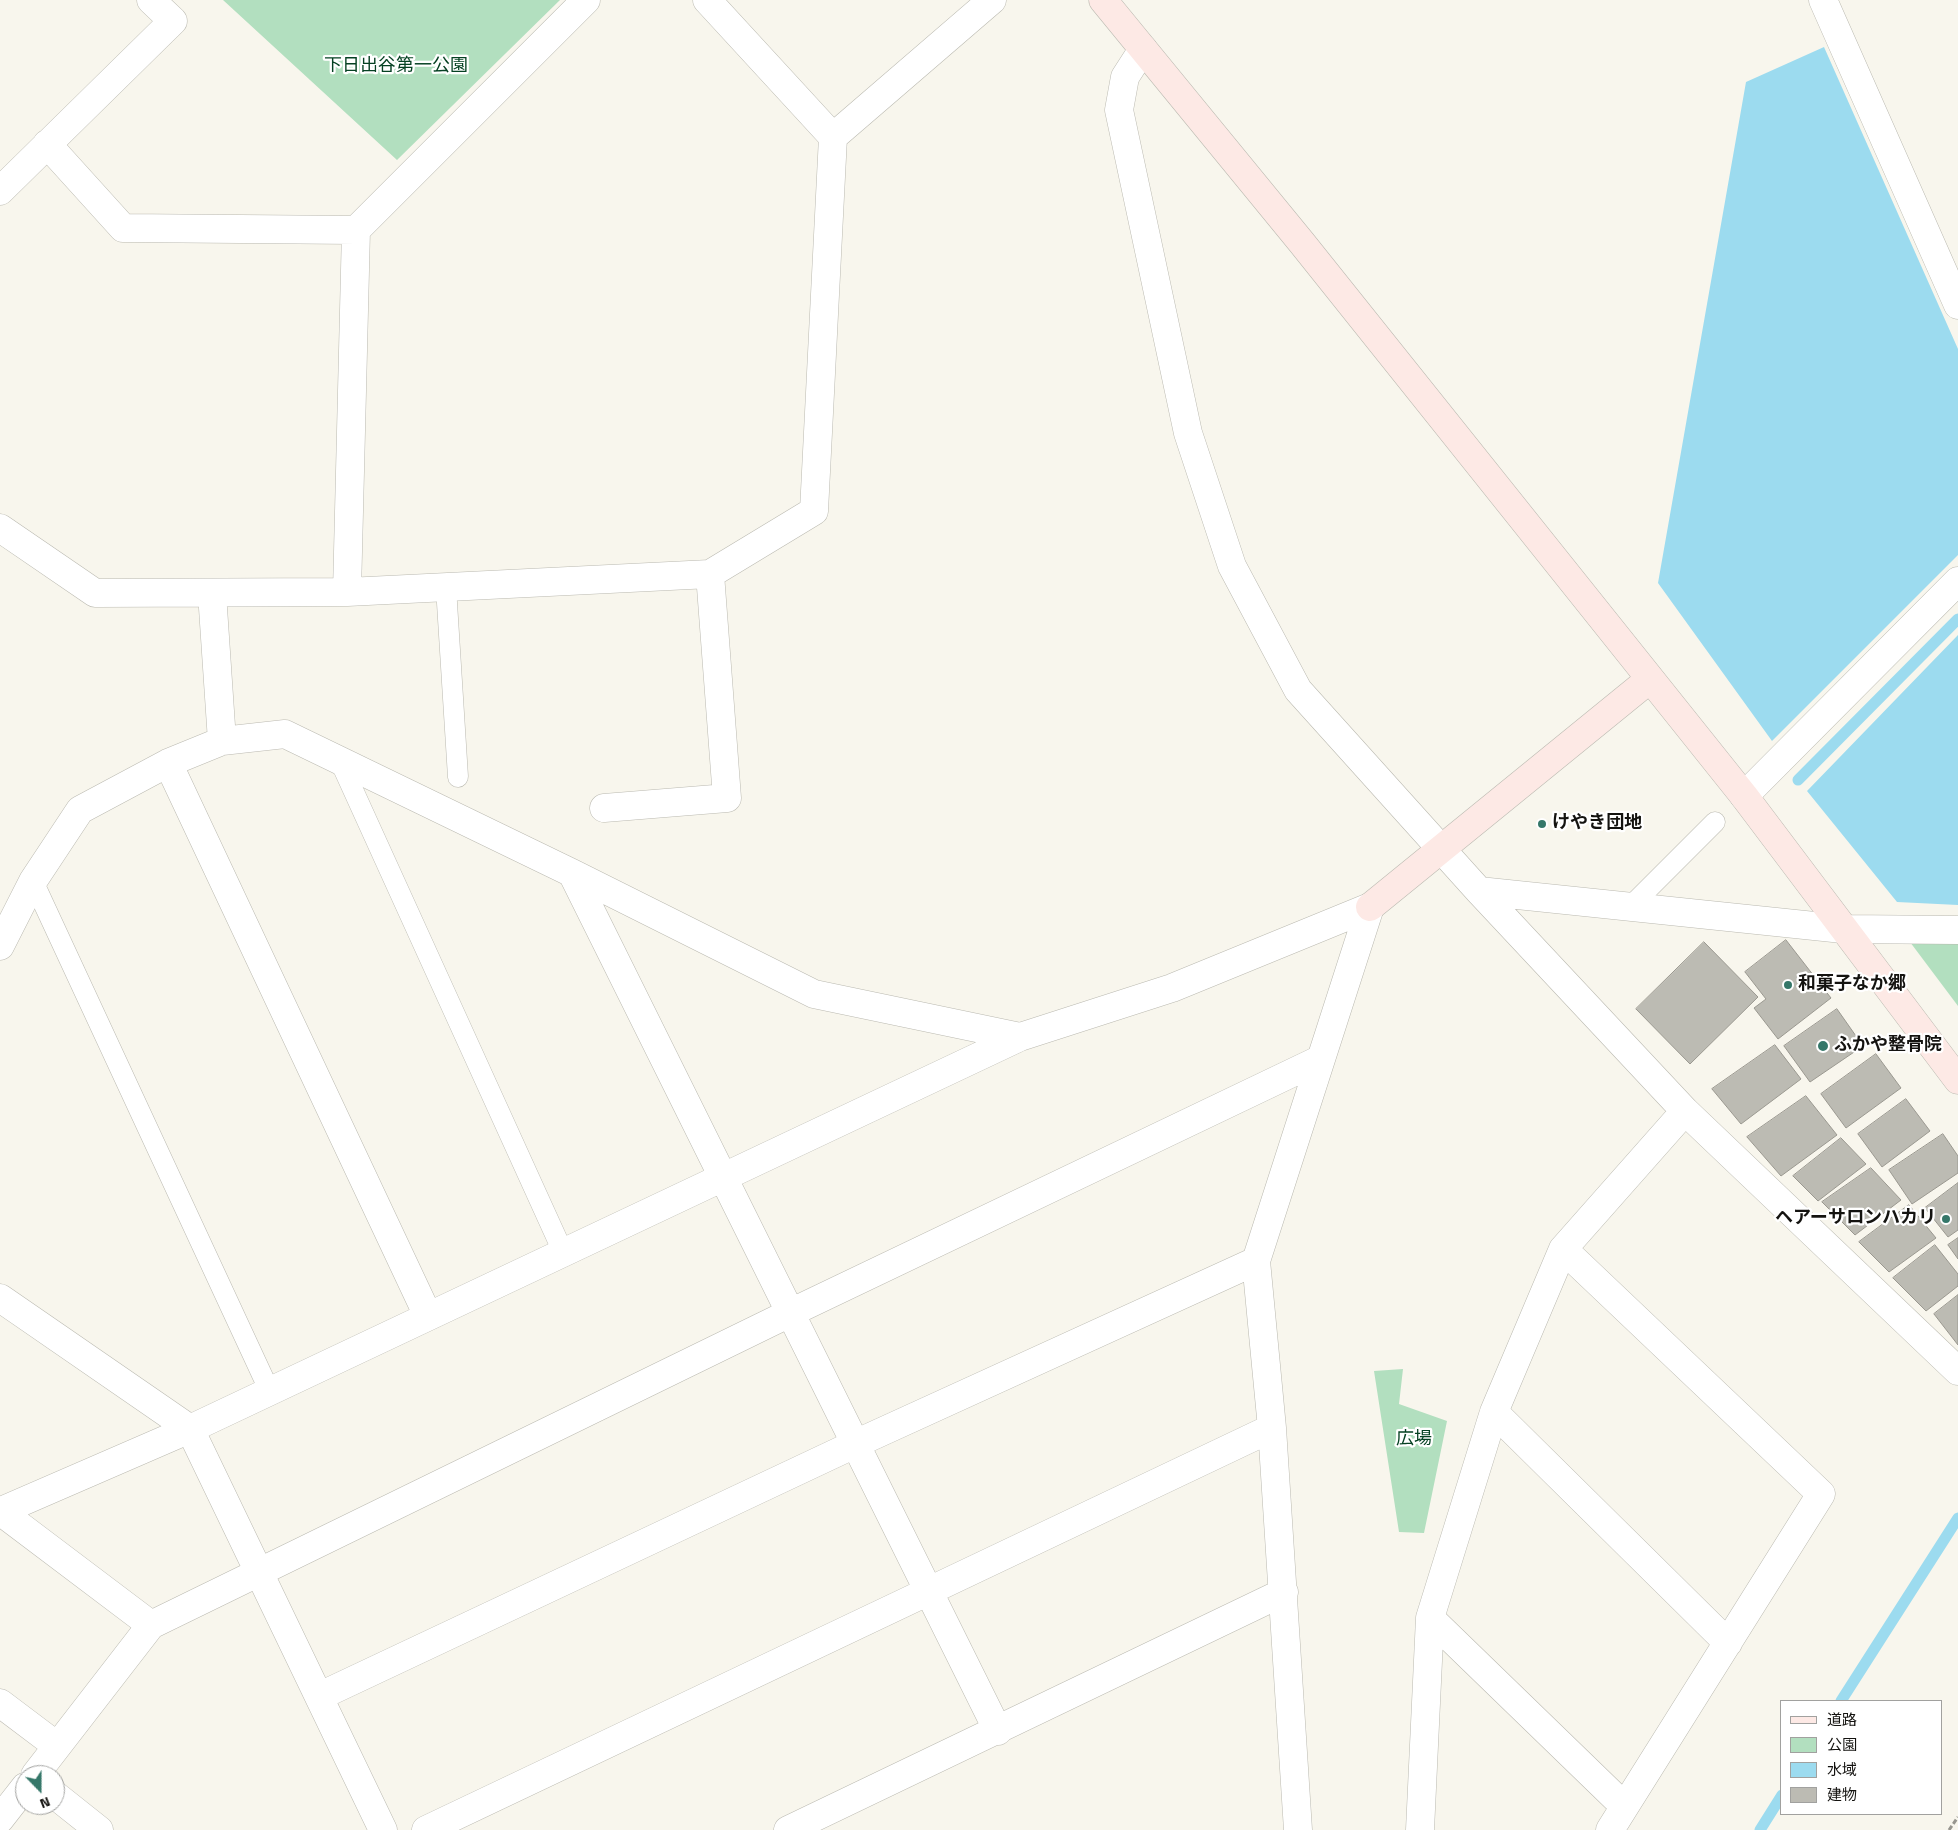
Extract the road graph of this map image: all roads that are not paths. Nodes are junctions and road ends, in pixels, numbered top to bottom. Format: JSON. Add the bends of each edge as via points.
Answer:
{"nodes":[{"id":1,"x":152,"y":0,"type":"edge"},
{"id":2,"x":586,"y":0,"type":"edge"},
{"id":3,"x":706,"y":0,"type":"edge"},
{"id":4,"x":992,"y":0,"type":"edge"},
{"id":5,"x":1103,"y":0,"type":"edge"},
{"id":6,"x":1823,"y":0,"type":"edge"},
{"id":7,"x":1143,"y":49,"type":"junction"},
{"id":8,"x":833,"y":137,"type":"junction"},
{"id":9,"x":47,"y":144,"type":"junction"},
{"id":10,"x":0,"y":190,"type":"edge"},
{"id":11,"x":356,"y":230,"type":"junction"},
{"id":12,"x":1958,"y":305,"type":"edge"},
{"id":13,"x":0,"y":528,"type":"edge"},
{"id":14,"x":710,"y":574,"type":"junction"},
{"id":15,"x":1958,"y":581,"type":"edge"},
{"id":16,"x":446,"y":587,"type":"junction"},
{"id":17,"x":347,"y":592,"type":"junction"},
{"id":18,"x":212,"y":593,"type":"junction"},
{"id":19,"x":1650,"y":679,"type":"junction"},
{"id":20,"x":222,"y":741,"type":"junction"},
{"id":21,"x":340,"y":759,"type":"junction"},
{"id":22,"x":168,"y":762,"type":"junction"},
{"id":23,"x":458,"y":778,"type":"dead end"},
{"id":24,"x":1744,"y":796,"type":"junction"},
{"id":25,"x":604,"y":808,"type":"dead end"},
{"id":26,"x":1715,"y":822,"type":"dead end"},
{"id":27,"x":1441,"y":850,"type":"junction"},
{"id":28,"x":572,"y":873,"type":"junction"},
{"id":29,"x":33,"y":881,"type":"junction"},
{"id":30,"x":1479,"y":891,"type":"junction"},
{"id":31,"x":1370,"y":907,"type":"junction"},
{"id":32,"x":1630,"y":907,"type":"junction"},
{"id":33,"x":1843,"y":930,"type":"junction"},
{"id":34,"x":1958,"y":930,"type":"edge"},
{"id":35,"x":0,"y":946,"type":"edge"},
{"id":36,"x":1020,"y":1037,"type":"junction"},
{"id":37,"x":1319,"y":1060,"type":"junction"},
{"id":38,"x":1958,"y":1080,"type":"edge"},
{"id":39,"x":1685,"y":1111,"type":"junction"},
{"id":40,"x":723,"y":1176,"type":"junction"},
{"id":41,"x":1563,"y":1249,"type":"junction"},
{"id":42,"x":563,"y":1252,"type":"junction"},
{"id":43,"x":1256,"y":1261,"type":"junction"},
{"id":44,"x":0,"y":1298,"type":"edge"},
{"id":45,"x":790,"y":1313,"type":"junction"},
{"id":46,"x":428,"y":1316,"type":"junction"},
{"id":47,"x":1958,"y":1371,"type":"edge"},
{"id":48,"x":270,"y":1392,"type":"junction"},
{"id":49,"x":1494,"y":1412,"type":"junction"},
{"id":50,"x":1272,"y":1428,"type":"junction"},
{"id":51,"x":190,"y":1429,"type":"junction"},
{"id":52,"x":855,"y":1444,"type":"junction"},
{"id":53,"x":0,"y":1511,"type":"edge"},
{"id":54,"x":261,"y":1572,"type":"junction"},
{"id":55,"x":928,"y":1591,"type":"junction"},
{"id":56,"x":1284,"y":1592,"type":"junction"},
{"id":57,"x":1430,"y":1618,"type":"junction"},
{"id":58,"x":151,"y":1625,"type":"junction"},
{"id":59,"x":1728,"y":1643,"type":"junction"},
{"id":60,"x":320,"y":1696,"type":"junction"},
{"id":61,"x":0,"y":1703,"type":"edge"},
{"id":62,"x":998,"y":1731,"type":"junction"},
{"id":63,"x":57,"y":1746,"type":"junction"},
{"id":64,"x":42,"y":1765,"type":"edge"},
{"id":65,"x":15,"y":1800,"type":"edge"},
{"id":66,"x":65,"y":1802,"type":"edge"},
{"id":67,"x":1624,"y":1806,"type":"junction"},
{"id":68,"x":0,"y":1819,"type":"edge"},
{"id":69,"x":99,"y":1830,"type":"edge"},
{"id":70,"x":383,"y":1830,"type":"edge"},
{"id":71,"x":426,"y":1830,"type":"edge"},
{"id":72,"x":788,"y":1830,"type":"edge"},
{"id":73,"x":1298,"y":1830,"type":"edge"},
{"id":74,"x":1420,"y":1830,"type":"edge"},
{"id":75,"x":1610,"y":1830,"type":"edge"}],
"edges":[{"from":1,"to":9,"type":"street","via":[[173,21]]},
{"from":2,"to":11,"type":"street"},
{"from":3,"to":8,"type":"street"},
{"from":4,"to":8,"type":"street"},
{"from":5,"to":7,"type":"street"},
{"from":6,"to":12,"type":"street"},
{"from":7,"to":19,"type":"street","via":[[1308,250]]},
{"from":7,"to":27,"type":"street","via":[[1125,77],[1119,110],[1188,433],[1232,566],[1298,690]]},
{"from":8,"to":14,"type":"street","via":[[814,511]]},
{"from":9,"to":10,"type":"street"},
{"from":9,"to":11,"type":"street","via":[[124,228]]},
{"from":11,"to":17,"type":"street"},
{"from":13,"to":18,"type":"street","via":[[95,593]]},
{"from":14,"to":16,"type":"street"},
{"from":14,"to":25,"type":"street","via":[[727,798]]},
{"from":15,"to":24,"type":"street"},
{"from":16,"to":17,"type":"street"},
{"from":16,"to":23,"type":"lane"},
{"from":17,"to":18,"type":"street"},
{"from":18,"to":20,"type":"street"},
{"from":19,"to":24,"type":"street"},
{"from":19,"to":27,"type":"street"},
{"from":20,"to":21,"type":"street","via":[[285,734]]},
{"from":20,"to":22,"type":"street"},
{"from":21,"to":28,"type":"street"},
{"from":21,"to":42,"type":"lane"},
{"from":22,"to":29,"type":"street","via":[[80,810]]},
{"from":22,"to":46,"type":"street"},
{"from":24,"to":33,"type":"street"},
{"from":26,"to":32,"type":"lane"},
{"from":27,"to":30,"type":"street"},
{"from":27,"to":31,"type":"street"},
{"from":28,"to":36,"type":"street","via":[[814,994]]},
{"from":28,"to":40,"type":"street"},
{"from":29,"to":35,"type":"street"},
{"from":29,"to":48,"type":"lane"},
{"from":30,"to":32,"type":"street"},
{"from":30,"to":39,"type":"street"},
{"from":31,"to":36,"type":"street","via":[[1172,988]]},
{"from":31,"to":37,"type":"street"},
{"from":32,"to":33,"type":"street"},
{"from":33,"to":34,"type":"street"},
{"from":33,"to":38,"type":"street"},
{"from":36,"to":40,"type":"street"},
{"from":37,"to":43,"type":"street"},
{"from":37,"to":45,"type":"street"},
{"from":39,"to":41,"type":"street"},
{"from":39,"to":47,"type":"street"},
{"from":40,"to":42,"type":"street"},
{"from":40,"to":45,"type":"street"},
{"from":41,"to":49,"type":"street"},
{"from":41,"to":59,"type":"street","via":[[1821,1494]]},
{"from":42,"to":46,"type":"street"},
{"from":43,"to":50,"type":"street"},
{"from":43,"to":52,"type":"street"},
{"from":44,"to":51,"type":"street"},
{"from":45,"to":52,"type":"street"},
{"from":45,"to":54,"type":"street"},
{"from":46,"to":48,"type":"street"},
{"from":48,"to":51,"type":"street"},
{"from":49,"to":57,"type":"street"},
{"from":49,"to":59,"type":"street"},
{"from":50,"to":55,"type":"street"},
{"from":50,"to":56,"type":"street"},
{"from":51,"to":53,"type":"street"},
{"from":51,"to":54,"type":"street"},
{"from":52,"to":55,"type":"street"},
{"from":52,"to":60,"type":"street"},
{"from":53,"to":58,"type":"street"},
{"from":54,"to":58,"type":"street"},
{"from":54,"to":60,"type":"street"},
{"from":55,"to":62,"type":"street"},
{"from":55,"to":71,"type":"street"},
{"from":56,"to":62,"type":"street"},
{"from":56,"to":73,"type":"street"},
{"from":57,"to":67,"type":"street"},
{"from":57,"to":74,"type":"street"},
{"from":58,"to":63,"type":"street"},
{"from":59,"to":67,"type":"street"},
{"from":60,"to":70,"type":"street"},
{"from":61,"to":63,"type":"street"},
{"from":62,"to":72,"type":"street"},
{"from":63,"to":64,"type":"street"},
{"from":65,"to":68,"type":"street"},
{"from":66,"to":69,"type":"street"},
{"from":67,"to":75,"type":"street"}]}
